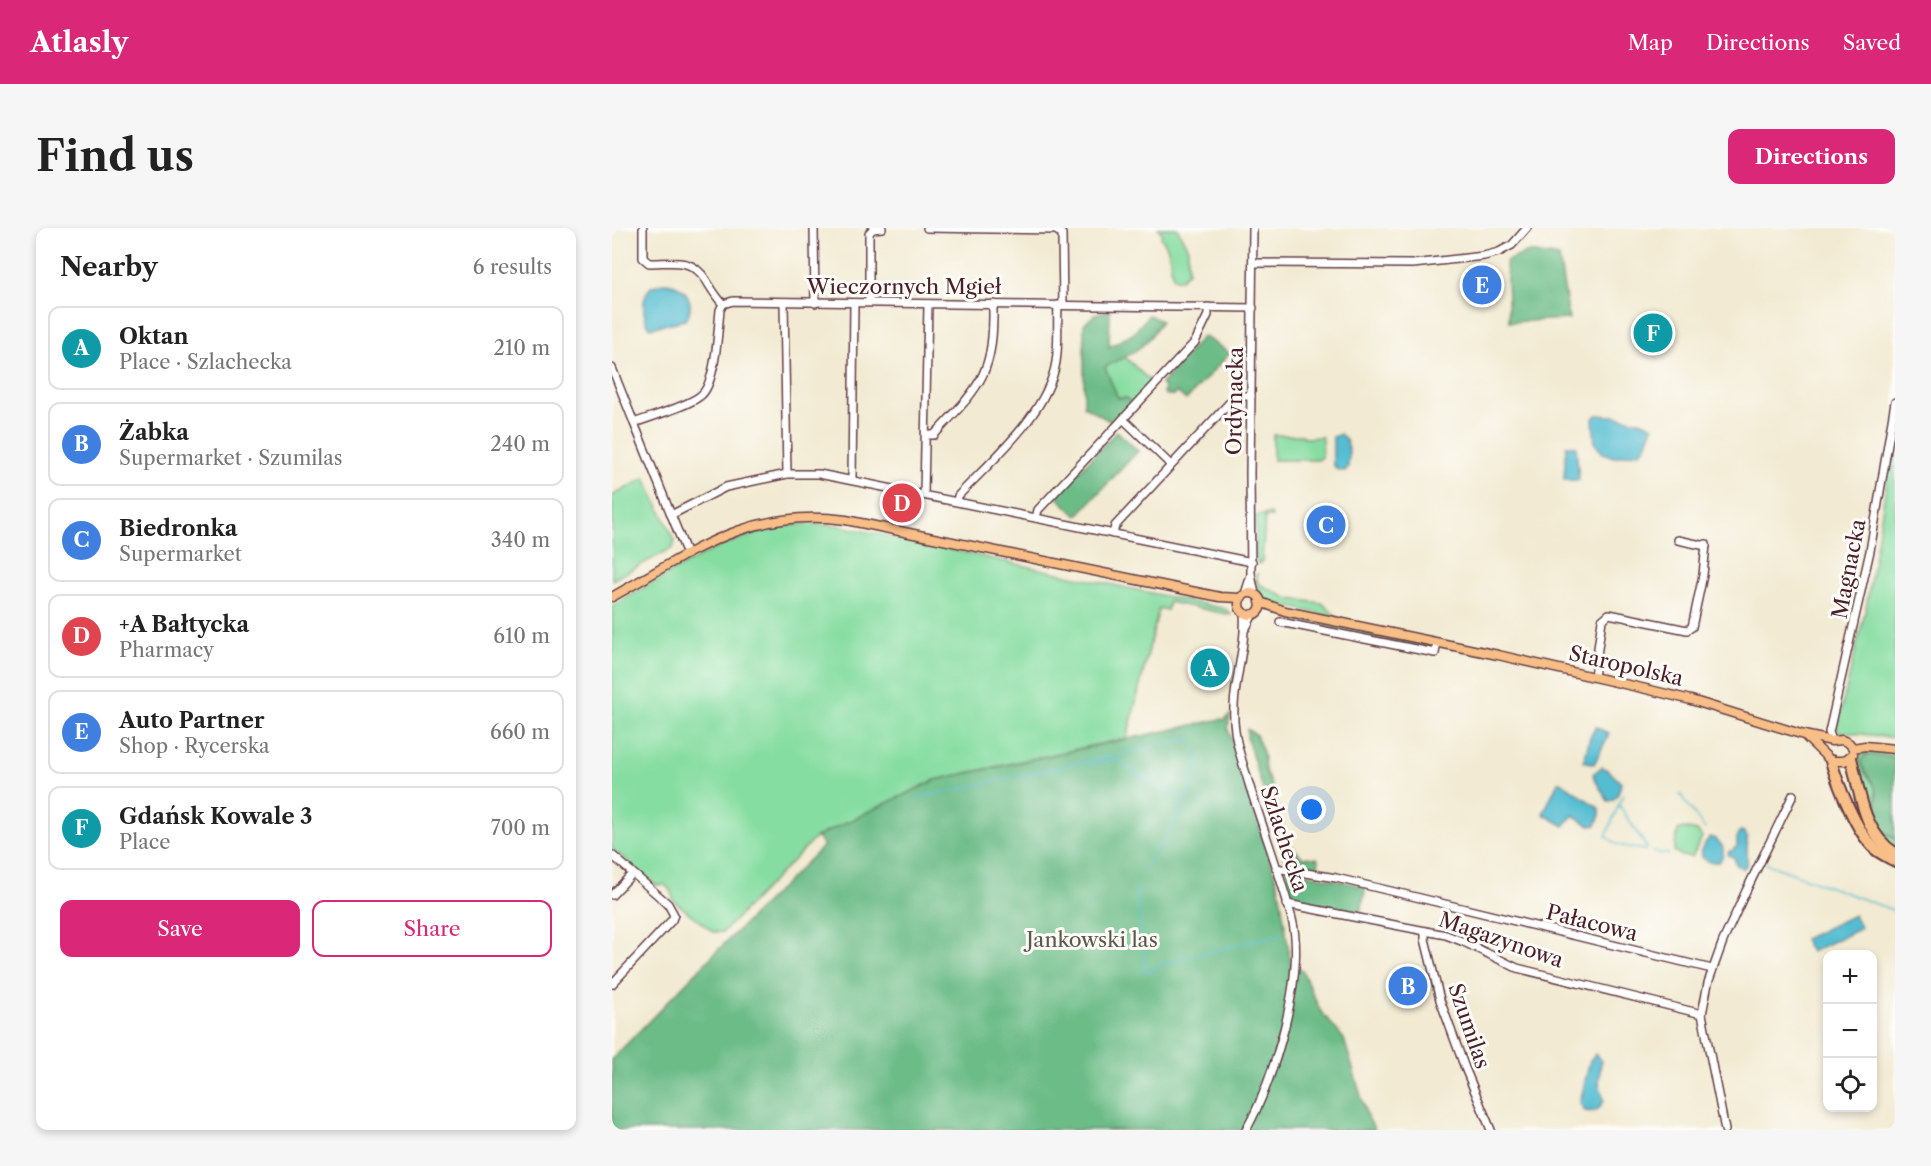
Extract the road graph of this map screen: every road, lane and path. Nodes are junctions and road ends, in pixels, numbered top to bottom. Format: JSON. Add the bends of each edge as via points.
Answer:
{"nodes":[{"id":1,"x":643,"y":228,"type":"edge"},
{"id":2,"x":814,"y":228,"type":"edge"},
{"id":3,"x":882,"y":228,"type":"edge"},
{"id":4,"x":927,"y":228,"type":"edge"},
{"id":5,"x":1253,"y":228,"type":"edge"},
{"id":6,"x":1527,"y":228,"type":"edge"},
{"id":7,"x":1254,"y":263,"type":"junction"},
{"id":8,"x":869,"y":302,"type":"junction"},
{"id":9,"x":784,"y":303,"type":"junction"},
{"id":10,"x":815,"y":303,"type":"junction"},
{"id":11,"x":854,"y":303,"type":"junction"},
{"id":12,"x":723,"y":304,"type":"junction"},
{"id":13,"x":928,"y":304,"type":"junction"},
{"id":14,"x":993,"y":304,"type":"junction"},
{"id":15,"x":1061,"y":305,"type":"junction"},
{"id":16,"x":1208,"y":307,"type":"junction"},
{"id":17,"x":1253,"y":308,"type":"junction"},
{"id":18,"x":612,"y":368,"type":"edge"},
{"id":19,"x":1251,"y":396,"type":"junction"},
{"id":20,"x":1895,"y":402,"type":"edge"},
{"id":21,"x":1123,"y":419,"type":"junction"},
{"id":22,"x":634,"y":423,"type":"junction"},
{"id":23,"x":927,"y":435,"type":"junction"},
{"id":24,"x":1171,"y":465,"type":"junction"},
{"id":25,"x":787,"y":474,"type":"junction"},
{"id":26,"x":852,"y":479,"type":"junction"},
{"id":27,"x":924,"y":494,"type":"junction"},
{"id":28,"x":957,"y":501,"type":"junction"},
{"id":29,"x":671,"y":515,"type":"junction"},
{"id":30,"x":1036,"y":518,"type":"junction"},
{"id":31,"x":1113,"y":534,"type":"junction"},
{"id":32,"x":1678,"y":540,"type":"dead end"},
{"id":33,"x":687,"y":554,"type":"junction"},
{"id":34,"x":1252,"y":562,"type":"junction"},
{"id":35,"x":612,"y":597,"type":"edge"},
{"id":36,"x":1249,"y":604,"type":"junction"},
{"id":37,"x":1285,"y":611,"type":"junction"},
{"id":38,"x":1280,"y":622,"type":"dead end"},
{"id":39,"x":1292,"y":624,"type":"junction"},
{"id":40,"x":1437,"y":643,"type":"junction"},
{"id":41,"x":1594,"y":677,"type":"junction"},
{"id":42,"x":1804,"y":735,"type":"junction"},
{"id":43,"x":1832,"y":741,"type":"junction"},
{"id":44,"x":1895,"y":749,"type":"edge"},
{"id":45,"x":1852,"y":753,"type":"junction"},
{"id":46,"x":1828,"y":758,"type":"junction"},
{"id":47,"x":1793,"y":795,"type":"dead end"},
{"id":48,"x":1895,"y":853,"type":"edge"},
{"id":49,"x":612,"y":855,"type":"edge"},
{"id":50,"x":1895,"y":861,"type":"edge"},
{"id":51,"x":1276,"y":868,"type":"junction"},
{"id":52,"x":632,"y":874,"type":"junction"},
{"id":53,"x":612,"y":895,"type":"edge"},
{"id":54,"x":1287,"y":904,"type":"junction"},
{"id":55,"x":1425,"y":931,"type":"junction"},
{"id":56,"x":1712,"y":969,"type":"junction"},
{"id":57,"x":612,"y":984,"type":"edge"},
{"id":58,"x":1702,"y":1014,"type":"junction"},
{"id":59,"x":1246,"y":1130,"type":"edge"},
{"id":60,"x":1491,"y":1130,"type":"edge"},
{"id":61,"x":1725,"y":1130,"type":"edge"}],
"edges":[{"from":1,"to":12,"type":"street","via":[[643,258],[649,263],[684,262],[693,266]]},
{"from":2,"to":10,"type":"street"},
{"from":3,"to":8,"type":"street","via":[[869,233]]},
{"from":4,"to":15,"type":"street","via":[[1056,230],[1062,234]]},
{"from":5,"to":7,"type":"street","name":"Ordynacka"},
{"from":6,"to":7,"type":"street","via":[[1512,245],[1484,256],[1413,264]]},
{"from":7,"to":17,"type":"street","name":"Ordynacka"},
{"from":8,"to":11,"type":"street","name":"Wieczornych Mgieł"},
{"from":8,"to":13,"type":"street","name":"Wieczornych Mgieł"},
{"from":9,"to":10,"type":"street","name":"Wieczornych Mgieł"},
{"from":9,"to":12,"type":"street","name":"Wieczornych Mgieł"},
{"from":9,"to":25,"type":"street"},
{"from":10,"to":11,"type":"street","name":"Wieczornych Mgieł"},
{"from":11,"to":26,"type":"street"},
{"from":12,"to":22,"type":"street","via":[[711,377],[704,393]]},
{"from":13,"to":14,"type":"street","name":"Wieczornych Mgieł"},
{"from":13,"to":23,"type":"street"},
{"from":14,"to":15,"type":"street","name":"Wieczornych Mgieł"},
{"from":14,"to":23,"type":"street","via":[[993,341],[981,382],[934,435]]},
{"from":15,"to":16,"type":"street","name":"Wieczornych Mgieł"},
{"from":15,"to":28,"type":"street","via":[[1056,362],[1041,402],[1032,418]]},
{"from":16,"to":17,"type":"street","name":"Wieczornych Mgieł"},
{"from":16,"to":21,"type":"street","via":[[1195,342]]},
{"from":17,"to":19,"type":"street","name":"Ordynacka"},
{"from":18,"to":22,"type":"street"},
{"from":19,"to":24,"type":"street","via":[[1232,400]]},
{"from":19,"to":34,"type":"street","name":"Ordynacka"},
{"from":20,"to":43,"type":"street","name":"Magnacka","via":[[1868,562],[1829,732]]},
{"from":21,"to":24,"type":"street"},
{"from":21,"to":30,"type":"street","via":[[1038,510]]},
{"from":22,"to":29,"type":"street"},
{"from":23,"to":27,"type":"street"},
{"from":24,"to":31,"type":"street","via":[[1115,526]]},
{"from":25,"to":26,"type":"street"},
{"from":25,"to":29,"type":"street","via":[[726,487]]},
{"from":26,"to":27,"type":"street"},
{"from":27,"to":28,"type":"street"},
{"from":28,"to":30,"type":"street"},
{"from":29,"to":33,"type":"street"},
{"from":30,"to":31,"type":"street"},
{"from":31,"to":34,"type":"street"},
{"from":32,"to":41,"type":"street","via":[[1706,545],[1692,627],[1687,630],[1609,614],[1602,620]]},
{"from":33,"to":35,"type":"main road","name":"Staropolska"},
{"from":33,"to":36,"type":"main road","name":"Staropolska","via":[[752,525],[828,518]]},
{"from":34,"to":36,"type":"street","name":"Ordynacka"},
{"from":36,"to":37,"type":"main road","name":"Staropolska"},
{"from":36,"to":51,"type":"street","name":"Szlachecka","via":[[1234,730]]},
{"from":37,"to":39,"type":"street"},
{"from":37,"to":40,"type":"main road","name":"Staropolska"},
{"from":38,"to":39,"type":"street","name":"Staropolska"},
{"from":39,"to":40,"type":"street","name":"Staropolska","via":[[1435,653]]},
{"from":40,"to":41,"type":"main road","name":"Staropolska"},
{"from":41,"to":42,"type":"main road","name":"Staropolska","via":[[1682,698]]},
{"from":42,"to":43,"type":"main road","name":"Staropolska"},
{"from":42,"to":46,"type":"main road","name":"Staropolska"},
{"from":43,"to":45,"type":"main road","via":[[1847,742]]},
{"from":43,"to":46,"type":"main road","via":[[1827,747]]},
{"from":44,"to":45,"type":"main road","via":[[1865,746]]},
{"from":45,"to":46,"type":"main road","via":[[1844,761]]},
{"from":45,"to":48,"type":"highway","via":[[1871,828],[1884,846]]},
{"from":46,"to":50,"type":"highway","via":[[1863,833],[1875,849]]},
{"from":47,"to":56,"type":"street"},
{"from":49,"to":52,"type":"street"},
{"from":51,"to":54,"type":"street","name":"Szlachecka"},
{"from":51,"to":56,"type":"street","name":"Pałacowa","via":[[1410,895]]},
{"from":52,"to":53,"type":"street"},
{"from":52,"to":57,"type":"street","via":[[668,904],[674,915]]},
{"from":54,"to":55,"type":"street","name":"Magazynowa"},
{"from":54,"to":59,"type":"street","name":"Szlachecka","via":[[1295,935],[1295,962],[1285,1023],[1263,1093]]},
{"from":55,"to":58,"type":"street","name":"Magazynowa","via":[[1464,942],[1517,968]]},
{"from":55,"to":60,"type":"street","name":"Szumilas","via":[[1440,1000]]},
{"from":56,"to":58,"type":"street"},
{"from":58,"to":61,"type":"street"}]}
